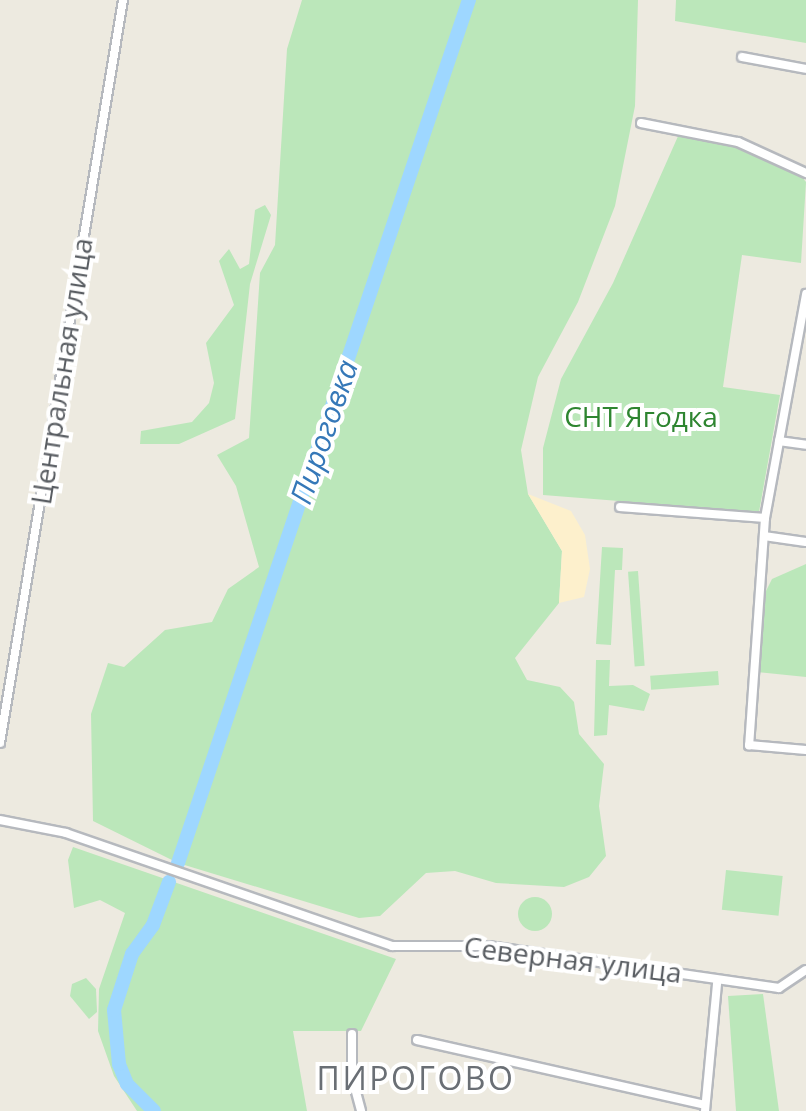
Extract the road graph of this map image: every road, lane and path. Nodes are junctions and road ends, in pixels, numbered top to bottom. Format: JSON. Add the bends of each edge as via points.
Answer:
{"nodes":[{"id":1,"x":123,"y":0,"type":"edge"},
{"id":2,"x":742,"y":57,"type":"dead end"},
{"id":3,"x":806,"y":69,"type":"edge"},
{"id":4,"x":641,"y":123,"type":"dead end"},
{"id":5,"x":806,"y":173,"type":"edge"},
{"id":6,"x":806,"y":294,"type":"edge"},
{"id":7,"x":779,"y":441,"type":"junction"},
{"id":8,"x":806,"y":445,"type":"edge"},
{"id":9,"x":620,"y":507,"type":"dead end"},
{"id":10,"x":766,"y":518,"type":"junction"},
{"id":11,"x":764,"y":536,"type":"junction"},
{"id":12,"x":806,"y":542,"type":"edge"},
{"id":13,"x":0,"y":743,"type":"edge"},
{"id":14,"x":806,"y":750,"type":"edge"},
{"id":15,"x":0,"y":820,"type":"edge"},
{"id":16,"x":806,"y":970,"type":"edge"},
{"id":17,"x":718,"y":983,"type":"junction"},
{"id":18,"x":352,"y":1034,"type":"dead end"},
{"id":19,"x":417,"y":1040,"type":"dead end"},
{"id":20,"x":705,"y":1108,"type":"edge"},
{"id":21,"x":362,"y":1111,"type":"edge"}],
"edges":[{"from":1,"to":13,"type":"street","name":"Центральная улица"},
{"from":2,"to":3,"type":"street"},
{"from":4,"to":5,"type":"street","via":[[738,142]]},
{"from":6,"to":7,"type":"street"},
{"from":7,"to":8,"type":"street"},
{"from":7,"to":10,"type":"street"},
{"from":9,"to":10,"type":"street"},
{"from":10,"to":11,"type":"street"},
{"from":11,"to":12,"type":"street"},
{"from":11,"to":14,"type":"street","via":[[749,744]]},
{"from":15,"to":17,"type":"street","name":"Северная улица","via":[[66,833],[392,946],[488,946],[689,972]]},
{"from":16,"to":17,"type":"street","name":"Северная улица","via":[[779,988]]},
{"from":17,"to":20,"type":"street"},
{"from":18,"to":21,"type":"street","via":[[352,1077]]},
{"from":19,"to":20,"type":"street"}]}
